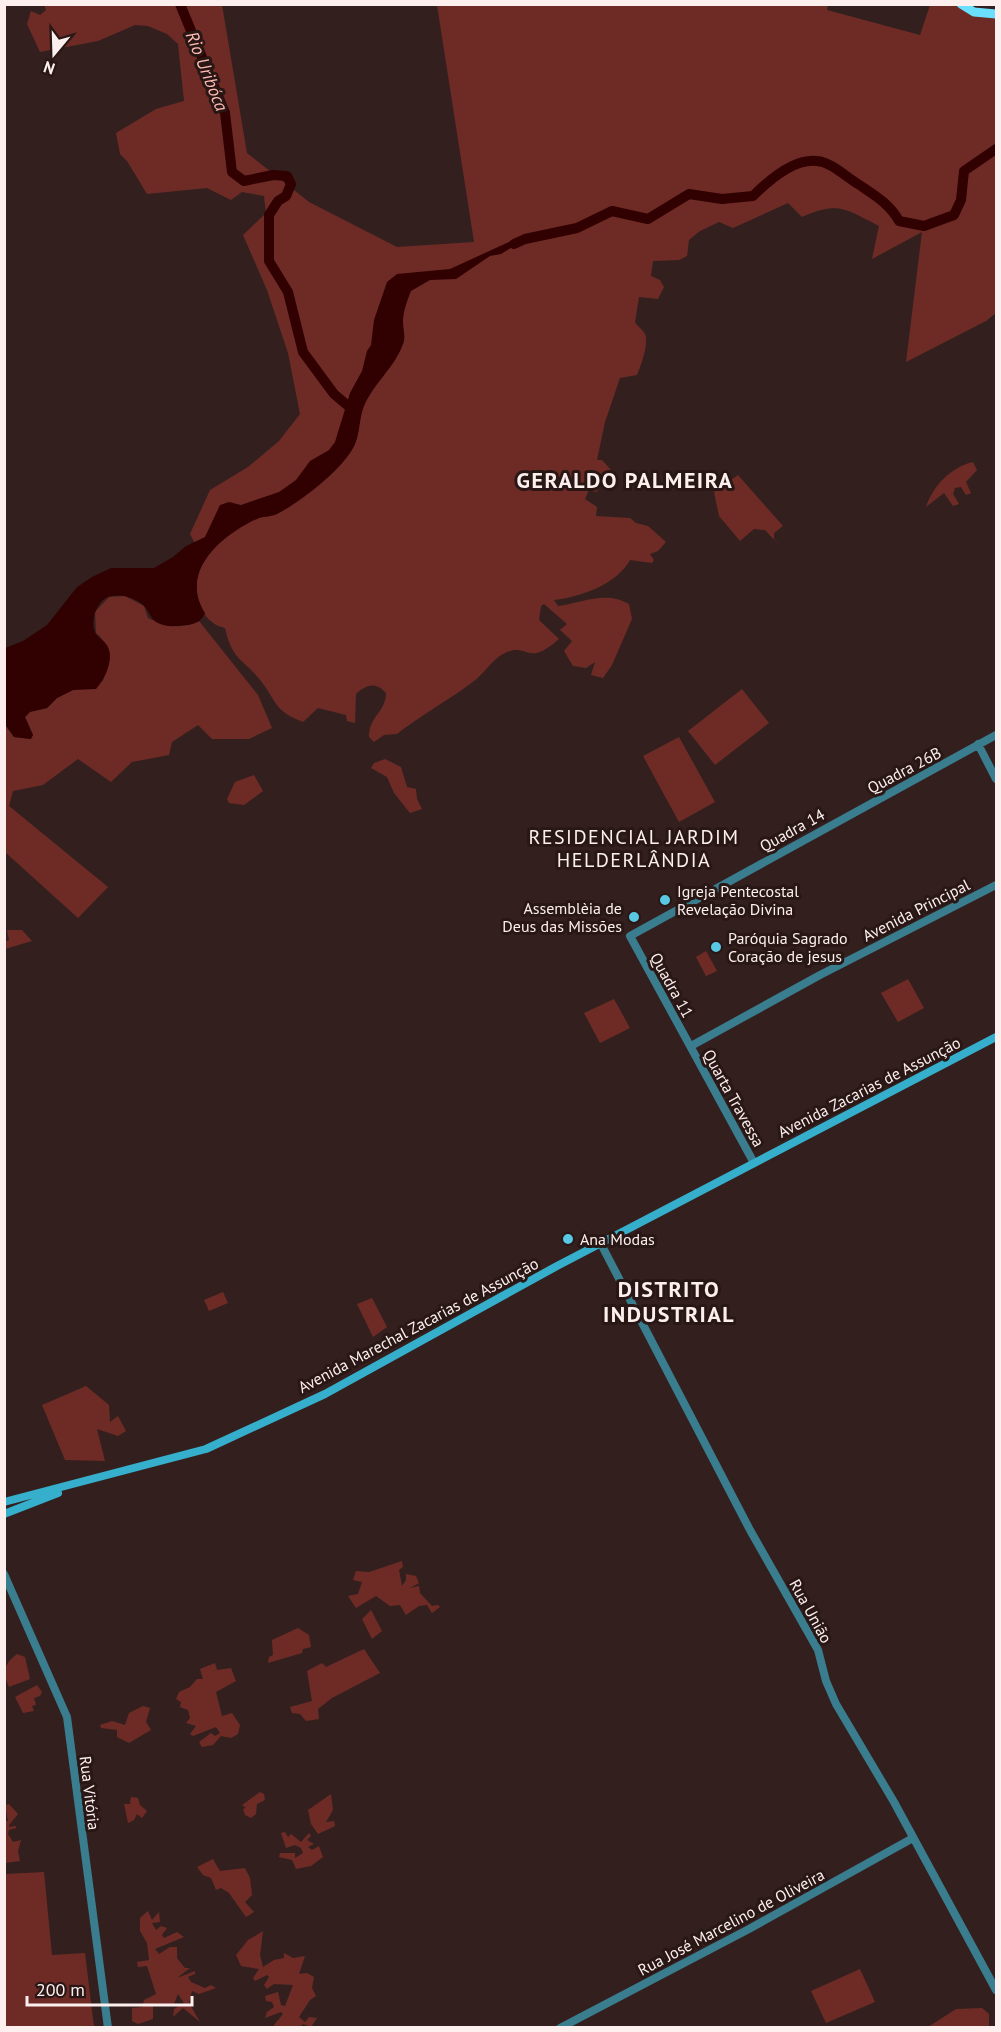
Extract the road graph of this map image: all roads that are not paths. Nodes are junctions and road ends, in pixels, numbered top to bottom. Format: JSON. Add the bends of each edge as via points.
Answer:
{"nodes":[{"id":1,"x":961,"y":4,"type":"edge"},
{"id":2,"x":971,"y":4,"type":"edge"},
{"id":3,"x":996,"y":9,"type":"edge"},
{"id":4,"x":996,"y":14,"type":"edge"},
{"id":5,"x":996,"y":735,"type":"edge"},
{"id":6,"x":978,"y":744,"type":"junction"},
{"id":7,"x":996,"y":779,"type":"edge"},
{"id":8,"x":842,"y":818,"type":"joint"},
{"id":9,"x":996,"y":885,"type":"edge"},
{"id":10,"x":630,"y":936,"type":"joint"},
{"id":11,"x":996,"y":1037,"type":"edge"},
{"id":12,"x":691,"y":1046,"type":"junction"},
{"id":13,"x":754,"y":1163,"type":"junction"},
{"id":14,"x":601,"y":1244,"type":"junction"},
{"id":15,"x":83,"y":1483,"type":"junction"},
{"id":16,"x":4,"y":1502,"type":"edge"},
{"id":17,"x":4,"y":1514,"type":"edge"},
{"id":18,"x":4,"y":1574,"type":"edge"},
{"id":19,"x":913,"y":1838,"type":"junction"},
{"id":20,"x":996,"y":1990,"type":"edge"},
{"id":21,"x":108,"y":2028,"type":"edge"},
{"id":22,"x":560,"y":2028,"type":"edge"}],
"edges":[{"from":1,"to":4,"type":"highway","via":[[974,12]]},
{"from":2,"to":3,"type":"highway"},
{"from":5,"to":6,"type":"street","name":"Quadra 26B"},
{"from":6,"to":7,"type":"street"},
{"from":6,"to":8,"type":"street","name":"Quadra 26B"},
{"from":8,"to":10,"type":"street","name":"Quadra 14"},
{"from":9,"to":12,"type":"street","name":"Avenida Principal"},
{"from":10,"to":12,"type":"street","name":"Quadra 11"},
{"from":11,"to":13,"type":"main road","name":"Avenida Zacarias de Assunção"},
{"from":12,"to":13,"type":"street","name":"Quarta Travessa"},
{"from":13,"to":14,"type":"main road","name":"Avenida Marechal Zacarias de Assunção"},
{"from":14,"to":15,"type":"main road","name":"Avenida Marechal Zacarias de Assunção","via":[[315,1399],[206,1449]]},
{"from":14,"to":19,"type":"street","name":"Rua União","via":[[728,1489],[818,1650],[836,1704]]},
{"from":15,"to":16,"type":"main road","name":"Avenida Marechal Zacarias de Assunção"},
{"from":15,"to":17,"type":"main road","name":"Avenida Marechal Zacarias de Assunção"},
{"from":18,"to":21,"type":"street","name":"Rua Vitória","via":[[67,1717]]},
{"from":19,"to":20,"type":"street","name":"Rua União"},
{"from":19,"to":22,"type":"street","name":"Rua José Marcelino de Oliveira"}]}
